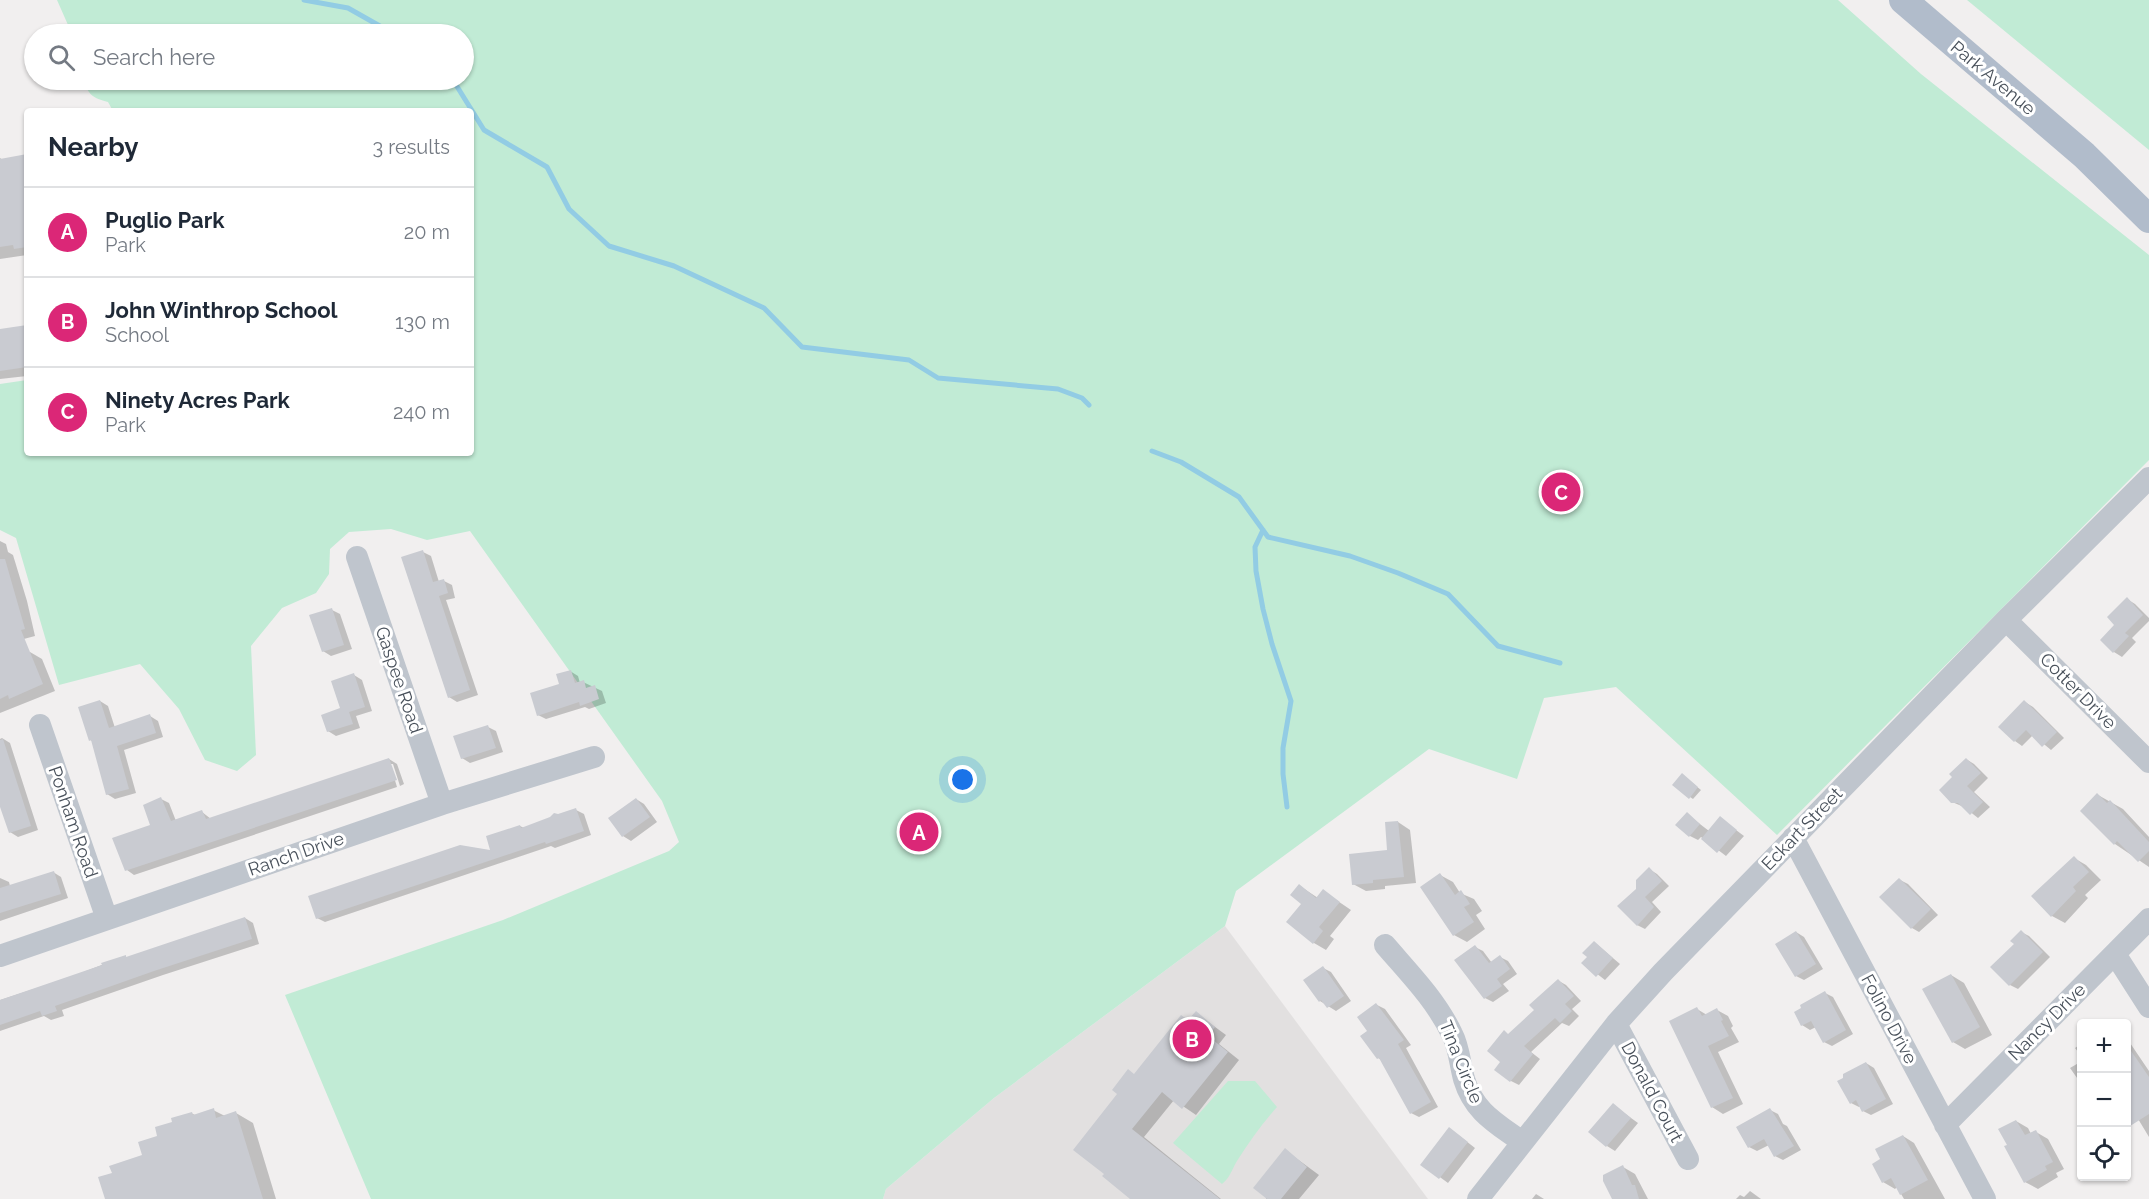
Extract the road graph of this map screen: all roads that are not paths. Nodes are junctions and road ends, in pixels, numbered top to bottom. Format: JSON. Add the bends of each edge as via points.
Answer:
{"nodes":[{"id":1,"x":1903,"y":0,"type":"edge"},
{"id":2,"x":2084,"y":154,"type":"junction"},
{"id":3,"x":2149,"y":199,"type":"edge"},
{"id":4,"x":2149,"y":219,"type":"edge"},
{"id":5,"x":2149,"y":478,"type":"edge"},
{"id":6,"x":357,"y":557,"type":"dead end"},
{"id":7,"x":2006,"y":620,"type":"junction"},
{"id":8,"x":39,"y":724,"type":"dead end"},
{"id":9,"x":594,"y":757,"type":"dead end"},
{"id":10,"x":2149,"y":762,"type":"edge"},
{"id":11,"x":442,"y":804,"type":"junction"},
{"id":12,"x":1792,"y":838,"type":"junction"},
{"id":13,"x":2149,"y":918,"type":"edge"},
{"id":14,"x":107,"y":919,"type":"junction"},
{"id":15,"x":1385,"y":945,"type":"dead end"},
{"id":16,"x":2115,"y":954,"type":"junction"},
{"id":17,"x":0,"y":956,"type":"edge"},
{"id":18,"x":2149,"y":1007,"type":"edge"},
{"id":19,"x":1616,"y":1024,"type":"junction"},
{"id":20,"x":1945,"y":1125,"type":"junction"},
{"id":21,"x":1522,"y":1142,"type":"junction"},
{"id":22,"x":1688,"y":1160,"type":"dead end"},
{"id":23,"x":1478,"y":1199,"type":"edge"},
{"id":24,"x":1985,"y":1199,"type":"edge"}],
"edges":[{"from":1,"to":2,"type":"main road","name":"Park Avenue"},
{"from":2,"to":3,"type":"main road","name":"Park Avenue"},
{"from":2,"to":4,"type":"main road","name":"Park Avenue"},
{"from":5,"to":7,"type":"street","name":"Eckart Street"},
{"from":6,"to":11,"type":"street","name":"Gaspee Road"},
{"from":7,"to":10,"type":"street","name":"Cotter Drive"},
{"from":7,"to":12,"type":"street","name":"Eckart Street"},
{"from":8,"to":14,"type":"street","name":"Ponham Road"},
{"from":9,"to":11,"type":"street","name":"Ranch Drive"},
{"from":11,"to":14,"type":"street","name":"Ranch Drive"},
{"from":12,"to":19,"type":"street","name":"Eckart Street"},
{"from":12,"to":20,"type":"street","name":"Folino Drive"},
{"from":13,"to":16,"type":"street","name":"Nancy Drive"},
{"from":14,"to":17,"type":"street","name":"Ranch Drive"},
{"from":15,"to":21,"type":"street","name":"Tina Circle","via":[[1443,1016],[1454,1036],[1465,1080],[1478,1108]]},
{"from":16,"to":18,"type":"street"},
{"from":16,"to":20,"type":"street","name":"Nancy Drive"},
{"from":19,"to":21,"type":"street","name":"Eckart Street"},
{"from":19,"to":22,"type":"street","name":"Donald Court"},
{"from":20,"to":24,"type":"street","name":"Folino Drive"},
{"from":21,"to":23,"type":"street","name":"Eckart Street"}]}
